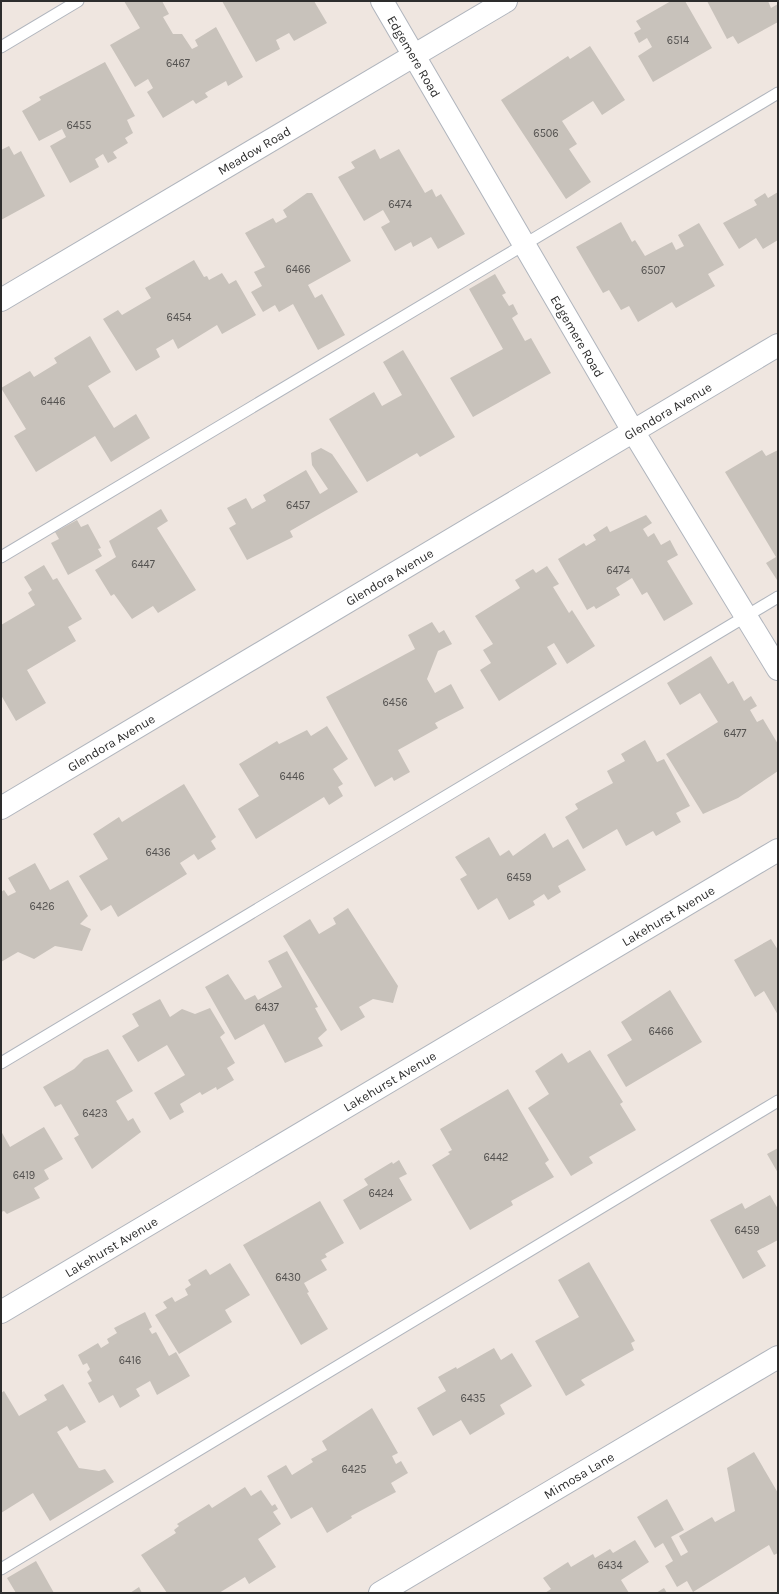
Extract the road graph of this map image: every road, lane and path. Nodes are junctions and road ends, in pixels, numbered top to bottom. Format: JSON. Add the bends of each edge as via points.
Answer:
{"nodes":[{"id":1,"x":78,"y":1,"type":"edge"},
{"id":2,"x":382,"y":1,"type":"edge"},
{"id":3,"x":506,"y":1,"type":"edge"},
{"id":4,"x":1,"y":46,"type":"edge"},
{"id":5,"x":414,"y":56,"type":"junction"},
{"id":6,"x":778,"y":92,"type":"edge"},
{"id":7,"x":524,"y":244,"type":"junction"},
{"id":8,"x":1,"y":300,"type":"edge"},
{"id":9,"x":778,"y":345,"type":"edge"},
{"id":10,"x":633,"y":431,"type":"junction"},
{"id":11,"x":1,"y":557,"type":"edge"},
{"id":12,"x":778,"y":598,"type":"edge"},
{"id":13,"x":746,"y":616,"type":"junction"},
{"id":14,"x":778,"y":669,"type":"edge"},
{"id":15,"x":1,"y":808,"type":"edge"},
{"id":16,"x":778,"y":850,"type":"edge"},
{"id":17,"x":1,"y":1063,"type":"edge"},
{"id":18,"x":778,"y":1101,"type":"edge"},
{"id":19,"x":1,"y":1312,"type":"edge"},
{"id":20,"x":778,"y":1357,"type":"edge"},
{"id":21,"x":1,"y":1569,"type":"edge"},
{"id":22,"x":380,"y":1593,"type":"edge"}],
"edges":[{"from":1,"to":4,"type":"lane"},
{"from":2,"to":5,"type":"street","name":"Edgemere Road"},
{"from":3,"to":5,"type":"street","name":"Meadow Road"},
{"from":5,"to":7,"type":"street","name":"Edgemere Road"},
{"from":5,"to":8,"type":"street","name":"Meadow Road"},
{"from":6,"to":7,"type":"lane"},
{"from":7,"to":10,"type":"street","name":"Edgemere Road"},
{"from":7,"to":11,"type":"lane"},
{"from":9,"to":10,"type":"street","name":"Glendora Avenue"},
{"from":10,"to":13,"type":"street","name":"Edgemere Road"},
{"from":10,"to":15,"type":"street","name":"Glendora Avenue"},
{"from":12,"to":13,"type":"lane"},
{"from":13,"to":14,"type":"street","name":"Edgemere Road"},
{"from":13,"to":17,"type":"lane"},
{"from":16,"to":19,"type":"street","name":"Lakehurst Avenue"},
{"from":18,"to":21,"type":"lane"},
{"from":20,"to":22,"type":"street","name":"Mimosa Lane"}]}
